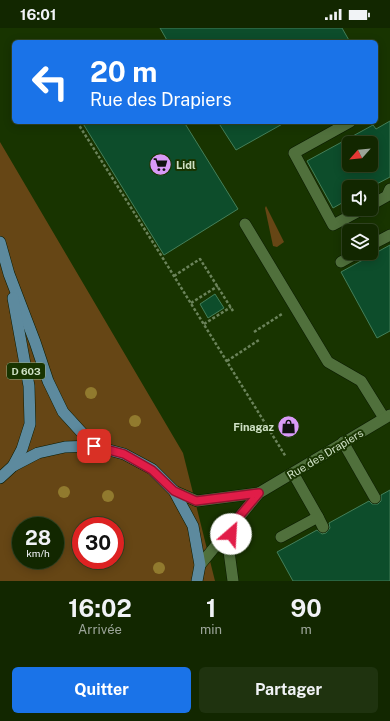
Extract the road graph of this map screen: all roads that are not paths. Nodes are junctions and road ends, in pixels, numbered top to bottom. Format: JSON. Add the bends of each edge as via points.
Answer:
{"nodes":[{"id":1,"x":346,"y":124,"type":"edge"},
{"id":2,"x":390,"y":189,"type":"edge"},
{"id":3,"x":378,"y":201,"type":"edge"},
{"id":4,"x":350,"y":216,"type":"edge"},
{"id":5,"x":245,"y":224,"type":"dead end"},
{"id":6,"x":390,"y":235,"type":"edge"},
{"id":7,"x":378,"y":241,"type":"edge"},
{"id":8,"x":0,"y":242,"type":"edge"},
{"id":9,"x":345,"y":260,"type":"edge"},
{"id":10,"x":341,"y":262,"type":"dead end"},
{"id":11,"x":9,"y":274,"type":"junction"},
{"id":12,"x":387,"y":416,"type":"edge"},
{"id":13,"x":343,"y":442,"type":"junction"},
{"id":14,"x":94,"y":446,"type":"junction"},
{"id":15,"x":13,"y":466,"type":"junction"},
{"id":16,"x":293,"y":473,"type":"junction"},
{"id":17,"x":0,"y":478,"type":"edge"},
{"id":18,"x":174,"y":491,"type":"junction"},
{"id":19,"x":259,"y":493,"type":"junction"},
{"id":20,"x":375,"y":498,"type":"dead end"},
{"id":21,"x":233,"y":524,"type":"junction"},
{"id":22,"x":281,"y":538,"type":"dead end"},
{"id":23,"x":200,"y":565,"type":"junction"},
{"id":24,"x":197,"y":581,"type":"edge"},
{"id":25,"x":234,"y":581,"type":"edge"}],
"edges":[{"from":1,"to":4,"type":"street","via":[[294,153],[333,225]]},
{"from":2,"to":3,"type":"street","via":[[387,196]]},
{"from":5,"to":12,"type":"street","via":[[328,362],[361,381]]},
{"from":6,"to":7,"type":"street"},
{"from":8,"to":11,"type":"main road","number":"D 603"},
{"from":9,"to":10,"type":"street"},
{"from":11,"to":14,"type":"main road","number":"D 603","via":[[48,382],[63,412]]},
{"from":11,"to":15,"type":"main road","number":"D 603","via":[[29,386],[30,424]]},
{"from":12,"to":13,"type":"street","name":"Rue des Drapiers"},
{"from":13,"to":16,"type":"street","name":"Rue des Drapiers"},
{"from":13,"to":20,"type":"street"},
{"from":14,"to":15,"type":"main road","via":[[66,447],[38,453]]},
{"from":14,"to":18,"type":"main road","via":[[124,454],[152,470]]},
{"from":15,"to":17,"type":"main road"},
{"from":16,"to":19,"type":"street","name":"Rue des Drapiers"},
{"from":16,"to":22,"type":"street","via":[[320,522]]},
{"from":18,"to":19,"type":"street","name":"Rue des Drapiers","via":[[196,501]]},
{"from":18,"to":23,"type":"main road","via":[[193,526]]},
{"from":19,"to":21,"type":"street","name":"Rue des Drapiers"},
{"from":21,"to":23,"type":"street","name":"Rue des Drapiers"},
{"from":21,"to":25,"type":"street","via":[[228,544]]},
{"from":23,"to":24,"type":"main road"}]}
